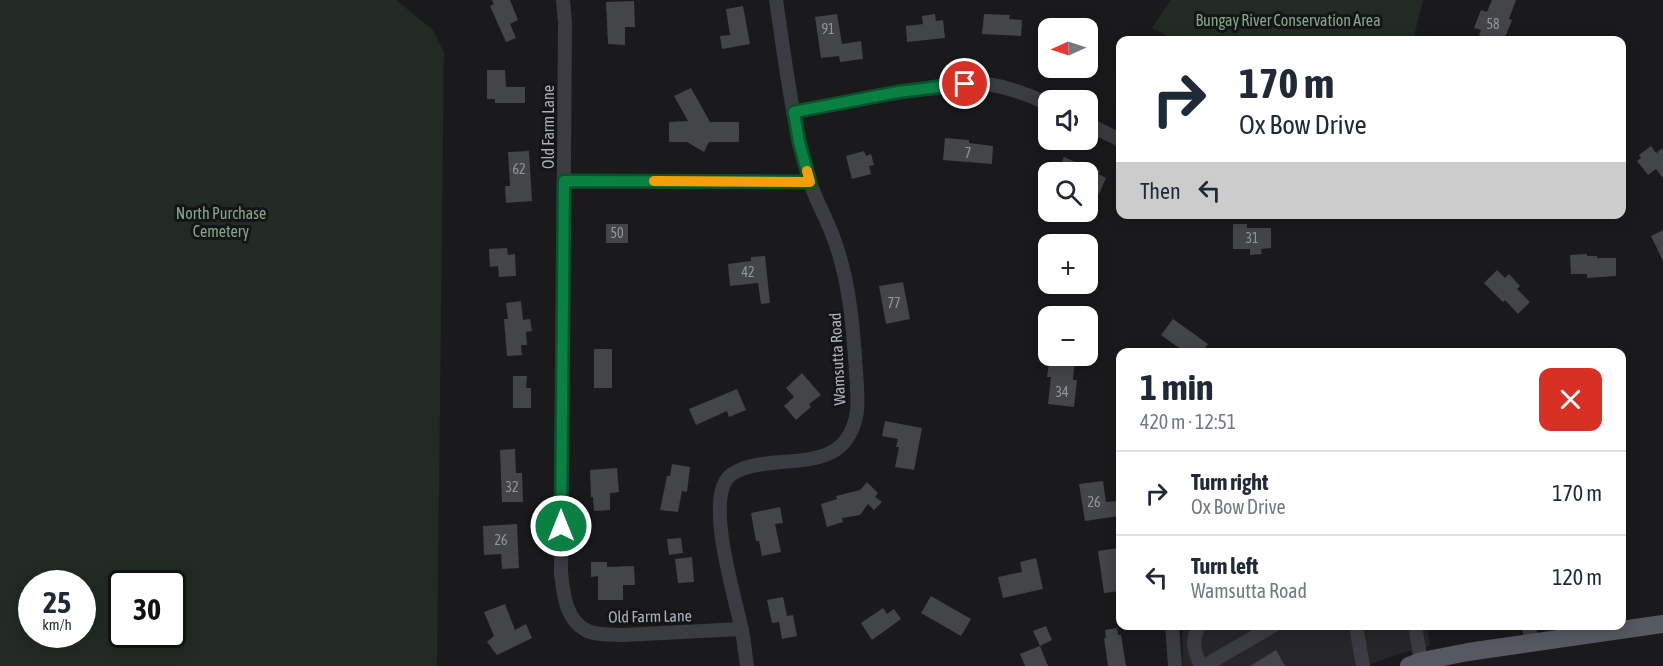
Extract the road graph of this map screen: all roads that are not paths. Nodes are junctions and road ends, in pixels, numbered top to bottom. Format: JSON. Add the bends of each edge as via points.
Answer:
{"nodes":[{"id":1,"x":563,"y":0,"type":"edge"},
{"id":2,"x":776,"y":0,"type":"edge"},
{"id":3,"x":1038,"y":99,"type":"edge"},
{"id":4,"x":794,"y":112,"type":"junction"},
{"id":5,"x":1098,"y":129,"type":"edge"},
{"id":6,"x":1116,"y":138,"type":"edge"},
{"id":7,"x":564,"y":181,"type":"junction"},
{"id":8,"x":810,"y":182,"type":"junction"},
{"id":9,"x":1663,"y":624,"type":"edge"},
{"id":10,"x":1626,"y":627,"type":"edge"},
{"id":11,"x":741,"y":629,"type":"junction"},
{"id":12,"x":1172,"y":630,"type":"edge"},
{"id":13,"x":1198,"y":630,"type":"edge"},
{"id":14,"x":1266,"y":630,"type":"edge"},
{"id":15,"x":1357,"y":630,"type":"edge"},
{"id":16,"x":1415,"y":630,"type":"edge"},
{"id":17,"x":1584,"y":630,"type":"edge"},
{"id":18,"x":1531,"y":634,"type":"edge"},
{"id":19,"x":1418,"y":664,"type":"edge"},
{"id":20,"x":747,"y":666,"type":"edge"},
{"id":21,"x":1175,"y":666,"type":"edge"},
{"id":22,"x":1202,"y":666,"type":"edge"},
{"id":23,"x":1363,"y":666,"type":"edge"}],
"edges":[{"from":1,"to":7,"type":"street","name":"Old Farm Lane"},
{"from":2,"to":4,"type":"street","name":"Wamsutta Road"},
{"from":3,"to":4,"type":"street","via":[[988,84],[965,84],[891,93]]},
{"from":4,"to":8,"type":"street","name":"Wamsutta Road"},
{"from":5,"to":6,"type":"street"},
{"from":7,"to":8,"type":"street"},
{"from":7,"to":11,"type":"street","name":"Old Farm Lane","via":[[561,572],[566,604],[580,627],[591,632],[623,635]]},
{"from":8,"to":11,"type":"street","name":"Wamsutta Road","via":[[844,271],[852,314],[856,416],[843,445],[833,453],[752,465],[727,479],[721,492],[720,523]]},
{"from":9,"to":10,"type":"main road"},
{"from":11,"to":20,"type":"street","name":"Wamsutta Road"},
{"from":12,"to":21,"type":"street"},
{"from":13,"to":22,"type":"street","via":[[1194,651]]},
{"from":14,"to":22,"type":"street"},
{"from":15,"to":23,"type":"street"},
{"from":16,"to":19,"type":"street"},
{"from":17,"to":18,"type":"main road"},
{"from":18,"to":19,"type":"main road"}]}
